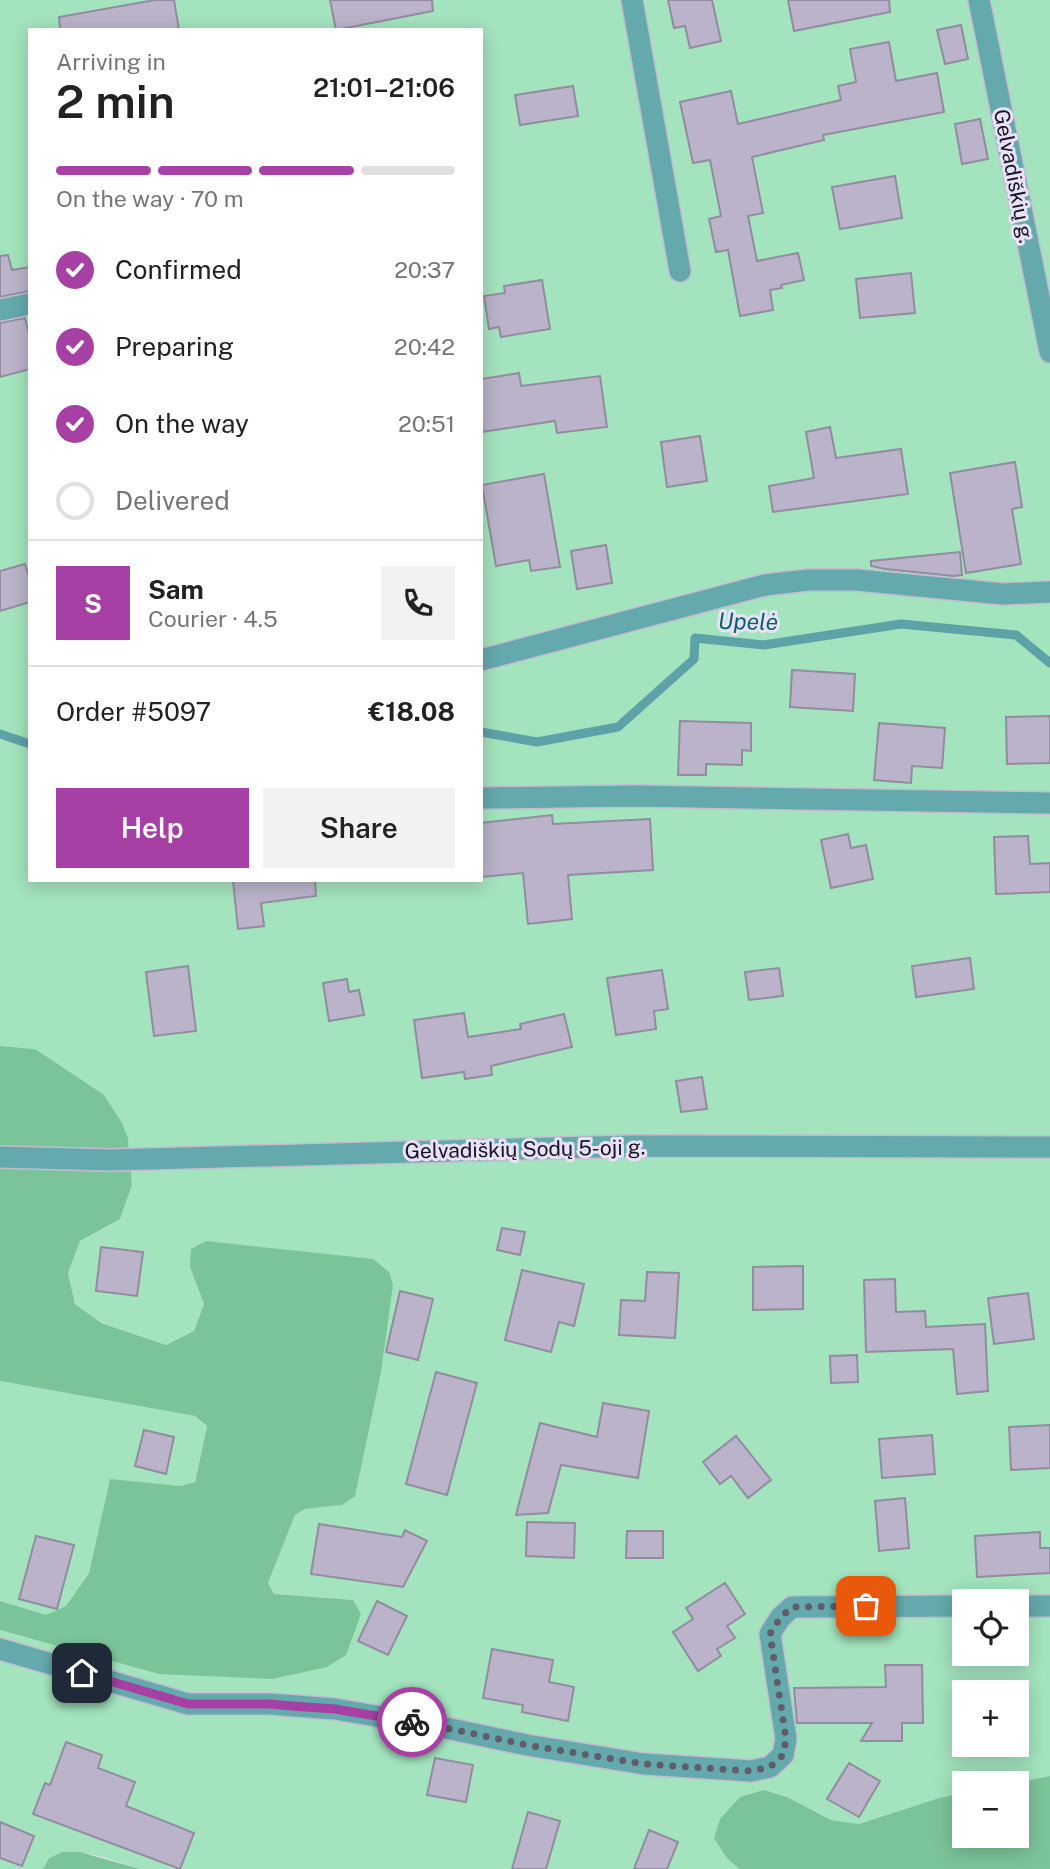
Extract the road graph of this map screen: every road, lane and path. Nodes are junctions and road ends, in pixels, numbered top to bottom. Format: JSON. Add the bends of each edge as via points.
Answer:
{"nodes":[{"id":1,"x":632,"y":0,"type":"edge"},
{"id":2,"x":979,"y":0,"type":"edge"},
{"id":3,"x":680,"y":271,"type":"dead end"},
{"id":4,"x":28,"y":304,"type":"edge"},
{"id":5,"x":0,"y":310,"type":"edge"},
{"id":6,"x":1047,"y":323,"type":"edge"},
{"id":7,"x":1050,"y":352,"type":"edge"},
{"id":8,"x":1050,"y":593,"type":"edge"},
{"id":9,"x":483,"y":659,"type":"edge"},
{"id":10,"x":483,"y":799,"type":"edge"},
{"id":11,"x":1050,"y":803,"type":"edge"},
{"id":12,"x":1050,"y":1147,"type":"edge"},
{"id":13,"x":0,"y":1157,"type":"edge"},
{"id":14,"x":1050,"y":1605,"type":"edge"},
{"id":15,"x":952,"y":1606,"type":"edge"},
{"id":16,"x":1029,"y":1606,"type":"edge"},
{"id":17,"x":0,"y":1649,"type":"edge"}],
"edges":[{"from":1,"to":3,"type":"street"},
{"from":2,"to":6,"type":"street","name":"Gelvadiškių g."},
{"from":4,"to":5,"type":"street"},
{"from":6,"to":7,"type":"street","name":"Gelvadiškių g."},
{"from":8,"to":9,"type":"street","via":[[1003,594],[857,580],[765,585]]},
{"from":10,"to":11,"type":"street","via":[[636,796]]},
{"from":12,"to":13,"type":"street","name":"Gelvadiškių Sodų 5-oji g.","via":[[632,1146],[110,1160]]},
{"from":14,"to":16,"type":"street"},
{"from":15,"to":17,"type":"street","via":[[792,1607],[770,1634],[786,1739],[783,1755],[770,1767],[751,1771],[631,1762],[335,1709],[188,1704]]}]}
